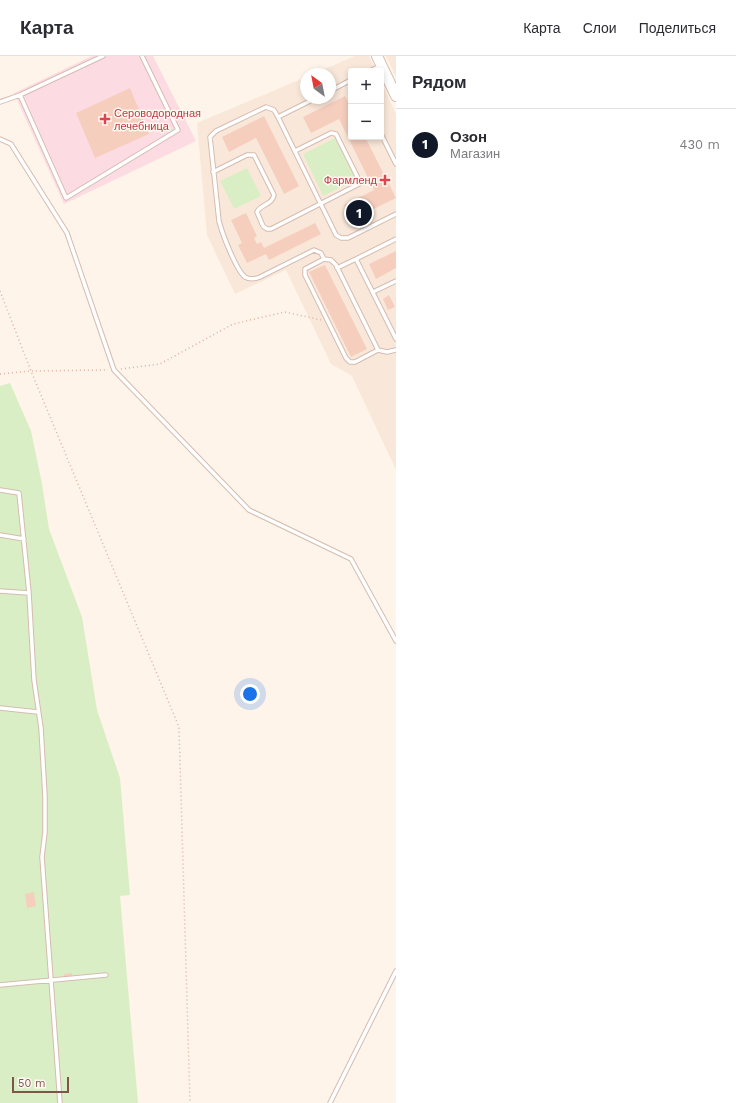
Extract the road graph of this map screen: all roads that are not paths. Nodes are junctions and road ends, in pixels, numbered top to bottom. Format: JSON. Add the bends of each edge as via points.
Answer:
{"nodes":[{"id":1,"x":103,"y":56,"type":"edge"},
{"id":2,"x":142,"y":56,"type":"edge"},
{"id":3,"x":379,"y":61,"type":"edge"},
{"id":4,"x":348,"y":82,"type":"edge"},
{"id":5,"x":336,"y":88,"type":"edge"},
{"id":6,"x":20,"y":95,"type":"junction"},
{"id":7,"x":396,"y":96,"type":"edge"},
{"id":8,"x":0,"y":102,"type":"edge"},
{"id":9,"x":304,"y":104,"type":"edge"},
{"id":10,"x":278,"y":117,"type":"junction"},
{"id":11,"x":0,"y":139,"type":"edge"},
{"id":12,"x":384,"y":140,"type":"edge"},
{"id":13,"x":295,"y":151,"type":"junction"},
{"id":14,"x":396,"y":164,"type":"edge"},
{"id":15,"x":213,"y":172,"type":"junction"},
{"id":16,"x":321,"y":204,"type":"junction"},
{"id":17,"x":396,"y":214,"type":"edge"},
{"id":18,"x":396,"y":239,"type":"edge"},
{"id":19,"x":324,"y":258,"type":"junction"},
{"id":20,"x":356,"y":259,"type":"junction"},
{"id":21,"x":337,"y":268,"type":"junction"},
{"id":22,"x":396,"y":281,"type":"edge"},
{"id":23,"x":372,"y":292,"type":"junction"},
{"id":24,"x":396,"y":340,"type":"edge"},
{"id":25,"x":378,"y":350,"type":"junction"},
{"id":26,"x":396,"y":350,"type":"edge"},
{"id":27,"x":0,"y":490,"type":"edge"},
{"id":28,"x":0,"y":535,"type":"edge"},
{"id":29,"x":24,"y":539,"type":"junction"},
{"id":30,"x":0,"y":591,"type":"edge"},
{"id":31,"x":30,"y":593,"type":"junction"},
{"id":32,"x":396,"y":641,"type":"edge"},
{"id":33,"x":0,"y":708,"type":"edge"},
{"id":34,"x":38,"y":712,"type":"junction"},
{"id":35,"x":396,"y":971,"type":"edge"},
{"id":36,"x":106,"y":975,"type":"dead end"},
{"id":37,"x":50,"y":981,"type":"junction"},
{"id":38,"x":0,"y":985,"type":"edge"},
{"id":39,"x":60,"y":1103,"type":"edge"},
{"id":40,"x":330,"y":1103,"type":"edge"}],
"edges":[{"from":1,"to":6,"type":"lane"},
{"from":2,"to":6,"type":"lane","via":[[178,130],[66,198]]},
{"from":3,"to":7,"type":"main road"},
{"from":4,"to":5,"type":"lane"},
{"from":6,"to":8,"type":"lane"},
{"from":9,"to":10,"type":"lane"},
{"from":10,"to":13,"type":"lane"},
{"from":10,"to":15,"type":"lane","via":[[274,110],[266,107],[212,134],[210,141]]},
{"from":11,"to":32,"type":"lane","via":[[11,144],[67,233],[114,370],[250,510],[351,559]]},
{"from":12,"to":14,"type":"lane"},
{"from":13,"to":16,"type":"lane"},
{"from":13,"to":16,"type":"lane","via":[[334,133],[352,164],[359,184]]},
{"from":15,"to":16,"type":"lane","via":[[247,155],[254,155],[274,195],[271,202],[260,207],[257,212],[267,229]]},
{"from":15,"to":19,"type":"lane","via":[[221,228],[244,276],[254,279],[314,250],[322,253]]},
{"from":16,"to":17,"type":"lane","via":[[336,235],[344,238]]},
{"from":18,"to":20,"type":"lane"},
{"from":19,"to":21,"type":"lane","via":[[333,261]]},
{"from":19,"to":25,"type":"lane","via":[[304,272],[348,361],[355,362]]},
{"from":20,"to":21,"type":"lane"},
{"from":20,"to":23,"type":"lane"},
{"from":21,"to":25,"type":"lane"},
{"from":22,"to":23,"type":"lane"},
{"from":23,"to":24,"type":"lane"},
{"from":25,"to":26,"type":"lane"},
{"from":27,"to":29,"type":"lane","via":[[19,493]]},
{"from":28,"to":29,"type":"lane"},
{"from":29,"to":31,"type":"lane"},
{"from":30,"to":31,"type":"lane"},
{"from":31,"to":34,"type":"lane"},
{"from":33,"to":34,"type":"lane"},
{"from":34,"to":37,"type":"lane","via":[[45,796],[42,857]]},
{"from":35,"to":40,"type":"lane"},
{"from":36,"to":37,"type":"lane"},
{"from":37,"to":38,"type":"lane"},
{"from":37,"to":39,"type":"lane"}]}
